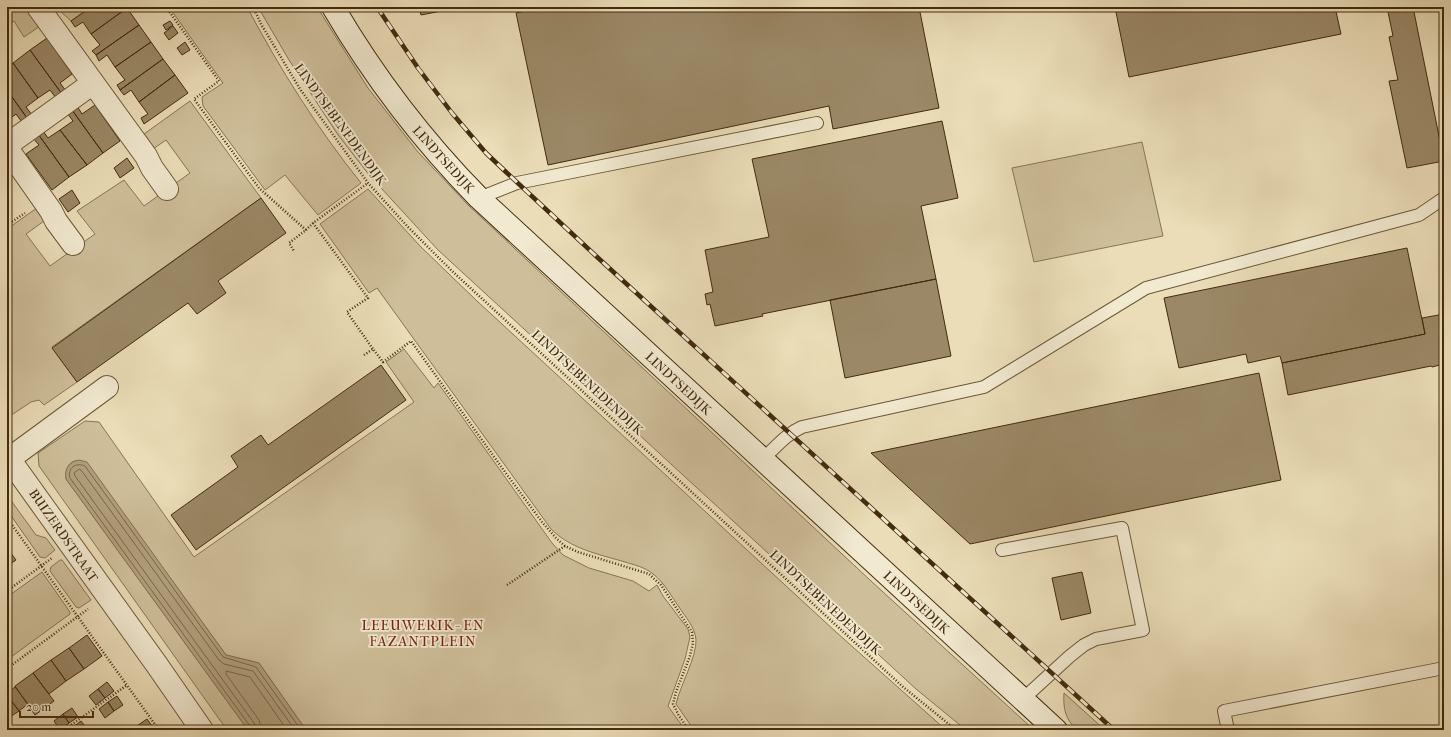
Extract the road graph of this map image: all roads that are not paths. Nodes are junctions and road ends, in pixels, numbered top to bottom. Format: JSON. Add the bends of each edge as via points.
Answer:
{"nodes":[{"id":1,"x":38,"y":7,"type":"edge"},
{"id":2,"x":333,"y":7,"type":"edge"},
{"id":3,"x":93,"y":83,"type":"junction"},
{"id":4,"x":817,"y":123,"type":"dead end"},
{"id":5,"x":7,"y":145,"type":"edge"},
{"id":6,"x":7,"y":148,"type":"edge"},
{"id":7,"x":167,"y":189,"type":"dead end"},
{"id":8,"x":479,"y":198,"type":"junction"},
{"id":9,"x":1444,"y":198,"type":"edge"},
{"id":10,"x":73,"y":244,"type":"dead end"},
{"id":11,"x":107,"y":387,"type":"dead end"},
{"id":12,"x":8,"y":458,"type":"edge"},
{"id":13,"x":762,"y":460,"type":"junction"},
{"id":14,"x":1002,"y":550,"type":"dead end"},
{"id":15,"x":1444,"y":668,"type":"edge"},
{"id":16,"x":1023,"y":699,"type":"junction"},
{"id":17,"x":202,"y":730,"type":"edge"},
{"id":18,"x":1056,"y":730,"type":"edge"},
{"id":19,"x":1228,"y":730,"type":"edge"}],
"edges":[{"from":1,"to":3,"type":"main road"},
{"from":2,"to":8,"type":"main road","name":"LINDTSEDIJK","via":[[367,62],[405,114]]},
{"from":3,"to":5,"type":"main road"},
{"from":3,"to":7,"type":"main road"},
{"from":4,"to":8,"type":"lane","via":[[517,183]]},
{"from":6,"to":10,"type":"main road"},
{"from":8,"to":13,"type":"main road","name":"LINDTSEDIJK"},
{"from":9,"to":13,"type":"lane","via":[[1419,215],[1146,288],[984,387],[802,427],[785,438]]},
{"from":11,"to":12,"type":"main road"},
{"from":12,"to":17,"type":"main road","name":"BUIZERDSTRAAT"},
{"from":13,"to":16,"type":"main road","name":"LINDTSEDIJK"},
{"from":14,"to":16,"type":"lane","via":[[1122,528],[1143,630],[1096,639],[1084,645]]},
{"from":15,"to":19,"type":"lane","via":[[1224,711]]},
{"from":16,"to":18,"type":"main road","name":"LINDTSEDIJK"}]}
